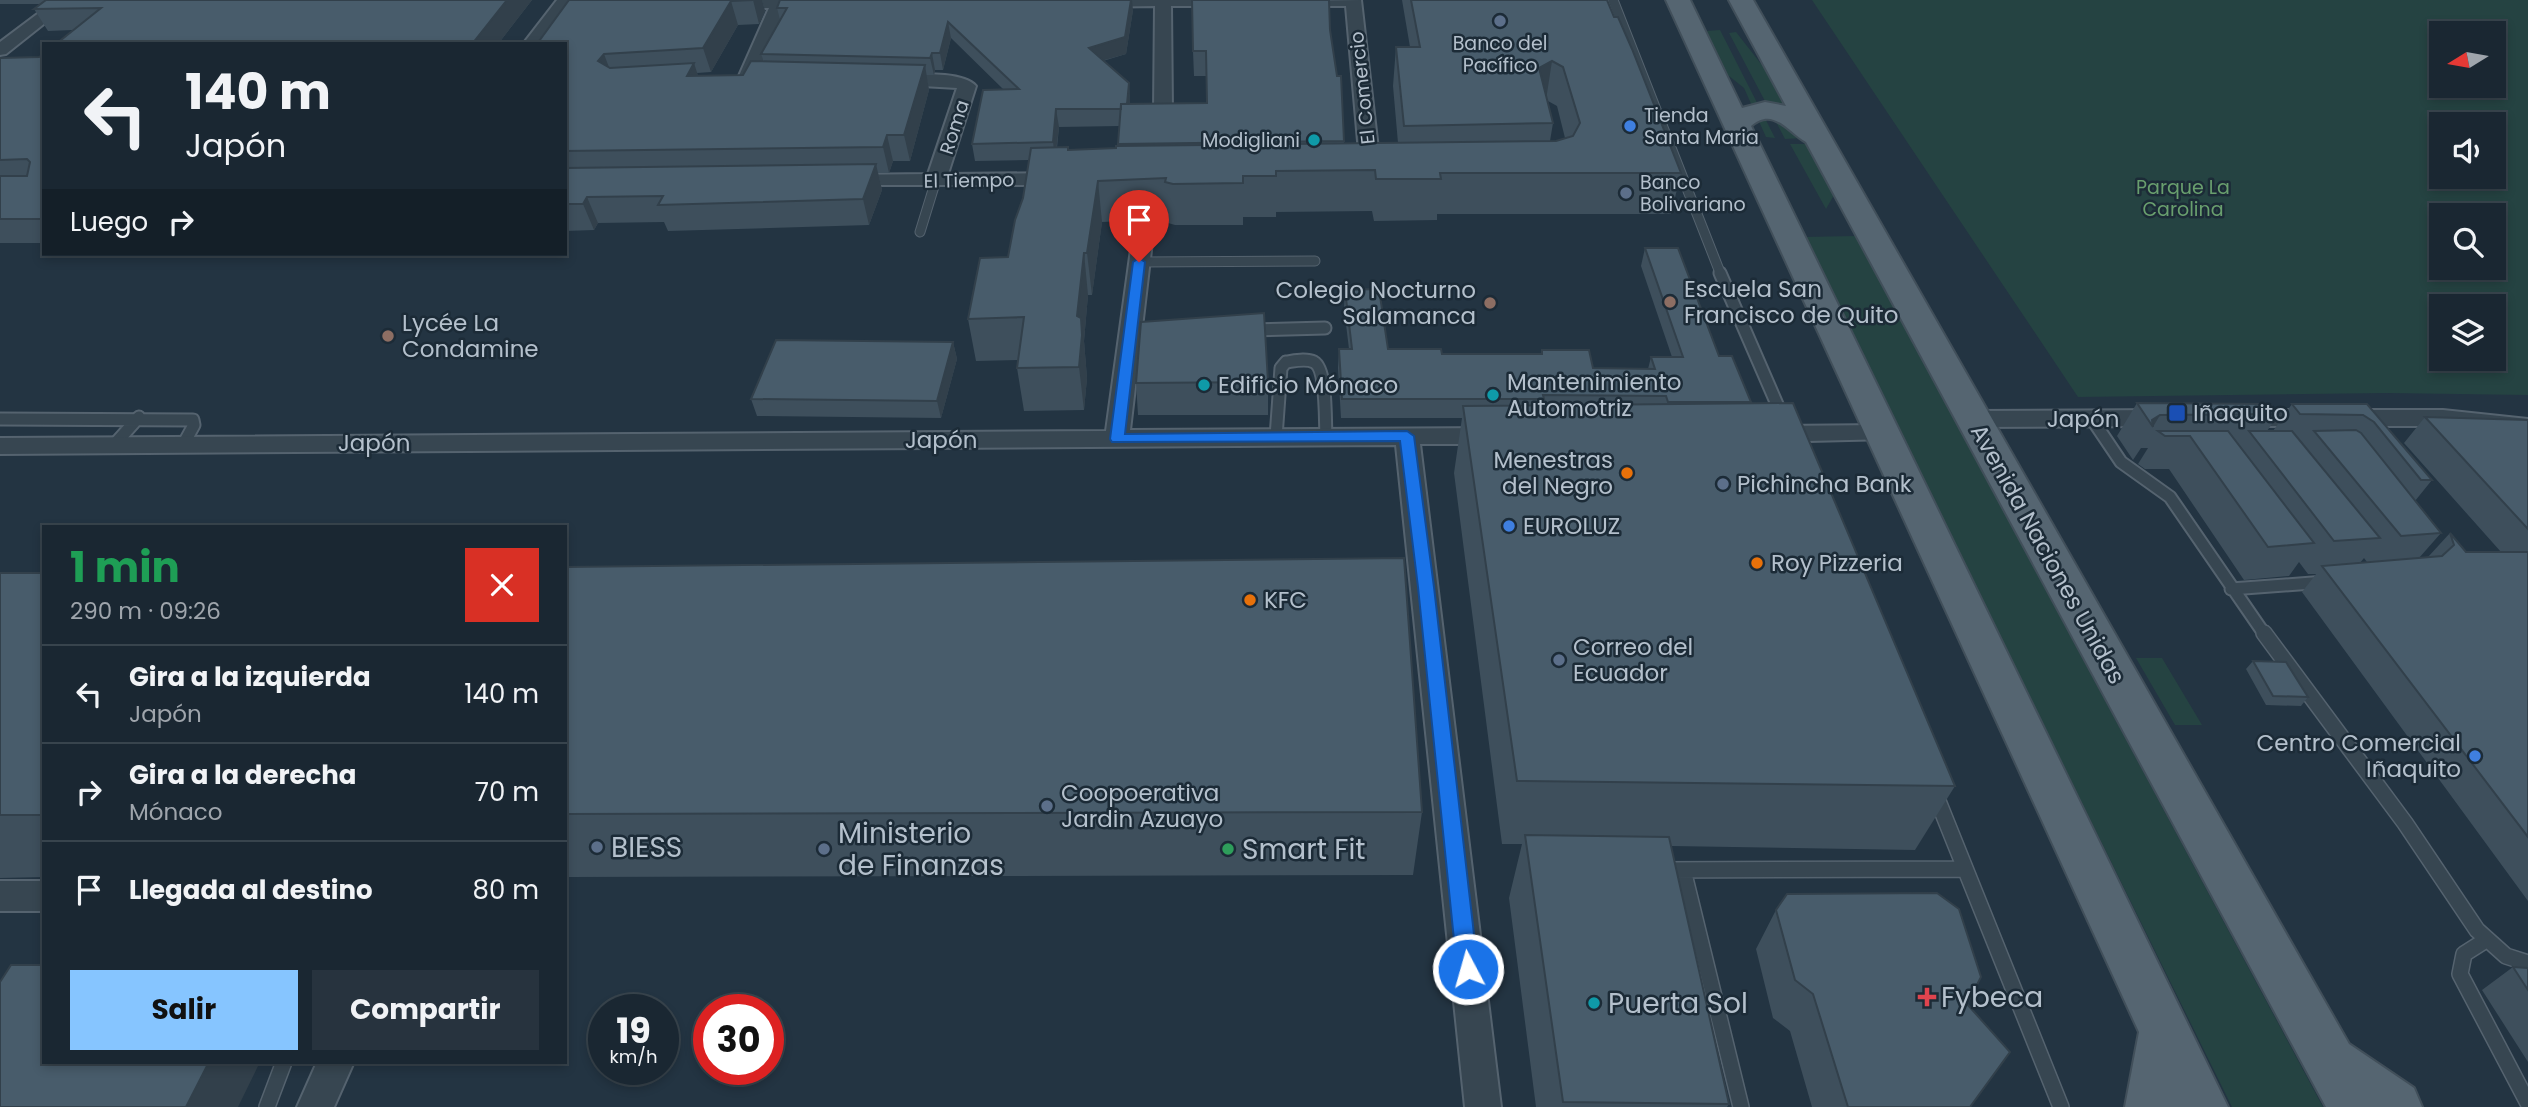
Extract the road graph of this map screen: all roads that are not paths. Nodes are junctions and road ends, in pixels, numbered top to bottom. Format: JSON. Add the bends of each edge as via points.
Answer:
{"nodes":[{"id":1,"x":66,"y":0,"type":"edge"},
{"id":2,"x":1353,"y":0,"type":"edge"},
{"id":3,"x":1614,"y":0,"type":"edge"},
{"id":4,"x":1678,"y":0,"type":"edge"},
{"id":5,"x":1741,"y":0,"type":"edge"},
{"id":6,"x":1163,"y":1,"type":"edge"},
{"id":7,"x":1247,"y":1,"type":"edge"},
{"id":8,"x":1274,"y":1,"type":"edge"},
{"id":9,"x":1086,"y":2,"type":"edge"},
{"id":10,"x":569,"y":3,"type":"edge"},
{"id":11,"x":711,"y":3,"type":"edge"},
{"id":12,"x":779,"y":3,"type":"junction"},
{"id":13,"x":832,"y":3,"type":"edge"},
{"id":14,"x":50,"y":11,"type":"junction"},
{"id":15,"x":80,"y":11,"type":"edge"},
{"id":16,"x":533,"y":42,"type":"edge"},
{"id":17,"x":0,"y":50,"type":"edge"},
{"id":18,"x":1712,"y":73,"type":"junction"},
{"id":19,"x":1782,"y":77,"type":"junction"},
{"id":20,"x":747,"y":78,"type":"edge"},
{"id":21,"x":873,"y":80,"type":"edge"},
{"id":22,"x":1163,"y":111,"type":"edge"},
{"id":23,"x":1737,"y":125,"type":"junction"},
{"id":24,"x":1820,"y":145,"type":"junction"},
{"id":25,"x":1371,"y":175,"type":"edge"},
{"id":26,"x":1086,"y":178,"type":"edge"},
{"id":27,"x":936,"y":180,"type":"junction"},
{"id":28,"x":826,"y":181,"type":"edge"},
{"id":29,"x":920,"y":232,"type":"dead end"},
{"id":30,"x":1140,"y":252,"type":"joint"},
{"id":31,"x":1315,"y":261,"type":"dead end"},
{"id":32,"x":1325,"y":328,"type":"dead end"},
{"id":33,"x":1243,"y":330,"type":"edge"},
{"id":34,"x":139,"y":417,"type":"junction"},
{"id":35,"x":2189,"y":418,"type":"edge"},
{"id":36,"x":2217,"y":418,"type":"edge"},
{"id":37,"x":0,"y":419,"type":"edge"},
{"id":38,"x":1973,"y":419,"type":"junction"},
{"id":39,"x":2092,"y":419,"type":"junction"},
{"id":40,"x":2528,"y":427,"type":"edge"},
{"id":41,"x":1882,"y":433,"type":"junction"},
{"id":42,"x":1754,"y":434,"type":"edge"},
{"id":43,"x":1407,"y":436,"type":"junction"},
{"id":44,"x":1514,"y":436,"type":"edge"},
{"id":45,"x":1276,"y":437,"type":"junction"},
{"id":46,"x":1326,"y":437,"type":"junction"},
{"id":47,"x":1117,"y":439,"type":"junction"},
{"id":48,"x":1793,"y":440,"type":"junction"},
{"id":49,"x":114,"y":445,"type":"junction"},
{"id":50,"x":183,"y":445,"type":"junction"},
{"id":51,"x":0,"y":446,"type":"edge"},
{"id":52,"x":2343,"y":580,"type":"edge"},
{"id":53,"x":2231,"y":589,"type":"junction"},
{"id":54,"x":1929,"y":779,"type":"edge"},
{"id":55,"x":1965,"y":869,"type":"junction"},
{"id":56,"x":1683,"y":870,"type":"junction"},
{"id":57,"x":1643,"y":871,"type":"edge"},
{"id":58,"x":0,"y":896,"type":"edge"},
{"id":59,"x":42,"y":896,"type":"edge"},
{"id":60,"x":2486,"y":940,"type":"junction"},
{"id":61,"x":2528,"y":963,"type":"edge"},
{"id":62,"x":2165,"y":1030,"type":"junction"},
{"id":63,"x":2326,"y":1057,"type":"junction"},
{"id":64,"x":283,"y":1064,"type":"edge"},
{"id":65,"x":335,"y":1064,"type":"edge"},
{"id":66,"x":2528,"y":1103,"type":"edge"},
{"id":67,"x":267,"y":1107,"type":"edge"},
{"id":68,"x":315,"y":1107,"type":"edge"},
{"id":69,"x":1483,"y":1107,"type":"edge"},
{"id":70,"x":1741,"y":1107,"type":"edge"},
{"id":71,"x":2061,"y":1107,"type":"edge"},
{"id":72,"x":2152,"y":1107,"type":"edge"},
{"id":73,"x":2201,"y":1107,"type":"edge"},
{"id":74,"x":2355,"y":1107,"type":"edge"},
{"id":75,"x":2395,"y":1107,"type":"edge"}],
"edges":[{"from":1,"to":14,"type":"street"},
{"from":2,"to":8,"type":"street"},
{"from":2,"to":25,"type":"street","name":"El Comercio"},
{"from":3,"to":48,"type":"lane","via":[[1740,324]]},
{"from":4,"to":18,"type":"main road"},
{"from":5,"to":19,"type":"main road","name":"Avenida Naciones Unidas"},
{"from":6,"to":7,"type":"street"},
{"from":6,"to":9,"type":"street"},
{"from":6,"to":22,"type":"street"},
{"from":10,"to":16,"type":"street"},
{"from":11,"to":12,"type":"street"},
{"from":12,"to":13,"type":"street"},
{"from":12,"to":20,"type":"street"},
{"from":14,"to":15,"type":"street"},
{"from":14,"to":17,"type":"street"},
{"from":18,"to":19,"type":"main road","via":[[1723,88],[1752,97],[1779,93]]},
{"from":18,"to":23,"type":"main road"},
{"from":19,"to":24,"type":"main road","name":"Avenida Naciones Unidas"},
{"from":21,"to":27,"type":"street","name":"Roma","via":[[955,81],[967,86]]},
{"from":23,"to":24,"type":"main road","via":[[1747,114],[1778,111],[1796,117]]},
{"from":23,"to":41,"type":"main road"},
{"from":24,"to":38,"type":"main road","name":"Avenida Naciones Unidas"},
{"from":26,"to":27,"type":"street","name":"El Tiempo"},
{"from":27,"to":28,"type":"street","name":"El Tiempo"},
{"from":27,"to":29,"type":"lane"},
{"from":30,"to":31,"type":"lane"},
{"from":30,"to":47,"type":"street","via":[[1133,348]]},
{"from":32,"to":33,"type":"lane"},
{"from":34,"to":37,"type":"lane"},
{"from":34,"to":49,"type":"lane"},
{"from":34,"to":50,"type":"lane","via":[[192,419],[193,430]]},
{"from":35,"to":39,"type":"street","name":"Japón"},
{"from":36,"to":40,"type":"street","via":[[2250,425],[2443,418]]},
{"from":38,"to":39,"type":"street","name":"Japón"},
{"from":38,"to":63,"type":"main road","name":"Avenida Naciones Unidas"},
{"from":39,"to":53,"type":"lane","via":[[2121,461],[2170,497]]},
{"from":41,"to":48,"type":"street"},
{"from":41,"to":62,"type":"main road"},
{"from":42,"to":48,"type":"street"},
{"from":43,"to":44,"type":"street","name":"Japón"},
{"from":43,"to":46,"type":"street","name":"Japón"},
{"from":43,"to":69,"type":"street"},
{"from":45,"to":46,"type":"street","name":"Japón"},
{"from":45,"to":46,"type":"lane","via":[[1281,368],[1295,360],[1315,362],[1322,371]]},
{"from":45,"to":47,"type":"street","name":"Japón"},
{"from":47,"to":50,"type":"street","name":"Japón"},
{"from":49,"to":50,"type":"street","name":"Japón"},
{"from":49,"to":51,"type":"street","name":"Japón"},
{"from":52,"to":53,"type":"lane","via":[[2300,578]]},
{"from":53,"to":60,"type":"lane"},
{"from":54,"to":55,"type":"lane"},
{"from":55,"to":56,"type":"lane"},
{"from":55,"to":71,"type":"lane"},
{"from":56,"to":57,"type":"lane"},
{"from":56,"to":70,"type":"lane"},
{"from":58,"to":59,"type":"street"},
{"from":60,"to":61,"type":"lane","via":[[2506,956]]},
{"from":60,"to":66,"type":"lane","via":[[2464,954],[2460,974]]},
{"from":62,"to":72,"type":"main road"},
{"from":62,"to":73,"type":"main road"},
{"from":63,"to":74,"type":"main road","name":"Avenida Naciones Unidas"},
{"from":63,"to":75,"type":"main road"},
{"from":64,"to":67,"type":"lane"},
{"from":65,"to":68,"type":"street"}]}
